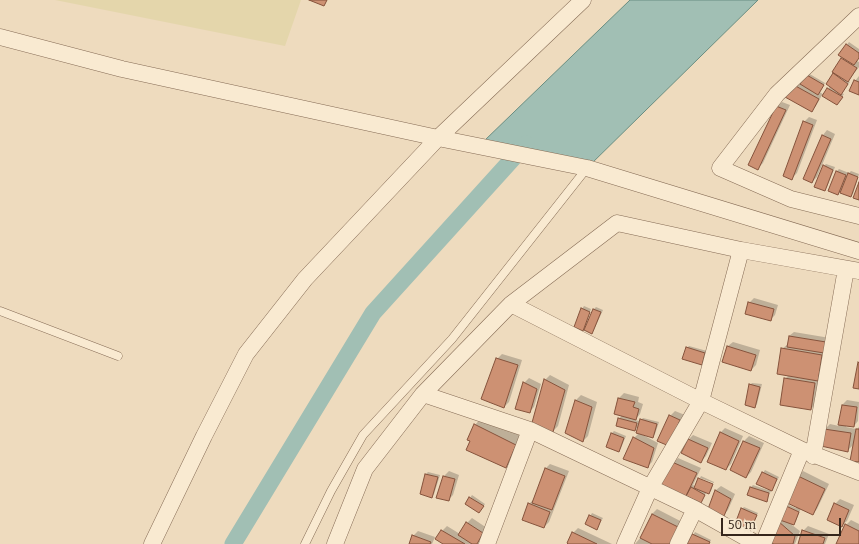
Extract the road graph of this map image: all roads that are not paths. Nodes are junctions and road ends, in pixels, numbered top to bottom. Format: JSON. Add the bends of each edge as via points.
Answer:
{"nodes":[{"id":1,"x":583,"y":0,"type":"edge"},
{"id":2,"x":859,"y":16,"type":"edge"},
{"id":3,"x":0,"y":37,"type":"edge"},
{"id":4,"x":438,"y":138,"type":"junction"},
{"id":5,"x":587,"y":168,"type":"junction"},
{"id":6,"x":859,"y":216,"type":"edge"},
{"id":7,"x":741,"y":250,"type":"junction"},
{"id":8,"x":859,"y":251,"type":"edge"},
{"id":9,"x":853,"y":270,"type":"edge"},
{"id":10,"x":511,"y":304,"type":"junction"},
{"id":11,"x":0,"y":311,"type":"edge"},
{"id":12,"x":118,"y":356,"type":"dead end"},
{"id":13,"x":423,"y":394,"type":"junction"},
{"id":14,"x":701,"y":401,"type":"junction"},
{"id":15,"x":530,"y":430,"type":"junction"},
{"id":16,"x":807,"y":453,"type":"junction"},
{"id":17,"x":859,"y":472,"type":"edge"},
{"id":18,"x":650,"y":488,"type":"junction"},
{"id":19,"x":695,"y":509,"type":"junction"},
{"id":20,"x":152,"y":544,"type":"edge"},
{"id":21,"x":305,"y":544,"type":"edge"},
{"id":22,"x":335,"y":544,"type":"edge"},
{"id":23,"x":488,"y":544,"type":"edge"},
{"id":24,"x":625,"y":544,"type":"edge"},
{"id":25,"x":678,"y":544,"type":"edge"},
{"id":26,"x":757,"y":544,"type":"edge"},
{"id":27,"x":763,"y":544,"type":"edge"}],
"edges":[{"from":1,"to":4,"type":"street"},
{"from":2,"to":6,"type":"street","via":[[777,94],[720,168],[791,199]]},
{"from":3,"to":4,"type":"street","via":[[122,69]]},
{"from":4,"to":5,"type":"street"},
{"from":4,"to":20,"type":"street","via":[[305,279],[246,354]]},
{"from":5,"to":8,"type":"street"},
{"from":5,"to":21,"type":"lane","via":[[452,339],[363,435]]},
{"from":7,"to":9,"type":"street"},
{"from":7,"to":10,"type":"street","via":[[617,223]]},
{"from":7,"to":14,"type":"street"},
{"from":9,"to":16,"type":"street"},
{"from":10,"to":13,"type":"street"},
{"from":10,"to":14,"type":"street"},
{"from":11,"to":12,"type":"lane"},
{"from":13,"to":15,"type":"street"},
{"from":13,"to":22,"type":"street","via":[[365,469]]},
{"from":14,"to":16,"type":"street"},
{"from":14,"to":18,"type":"street"},
{"from":15,"to":18,"type":"street"},
{"from":15,"to":23,"type":"street"},
{"from":16,"to":17,"type":"street"},
{"from":16,"to":27,"type":"street"},
{"from":18,"to":19,"type":"street"},
{"from":18,"to":24,"type":"street"},
{"from":19,"to":25,"type":"street"},
{"from":19,"to":26,"type":"street"}]}
